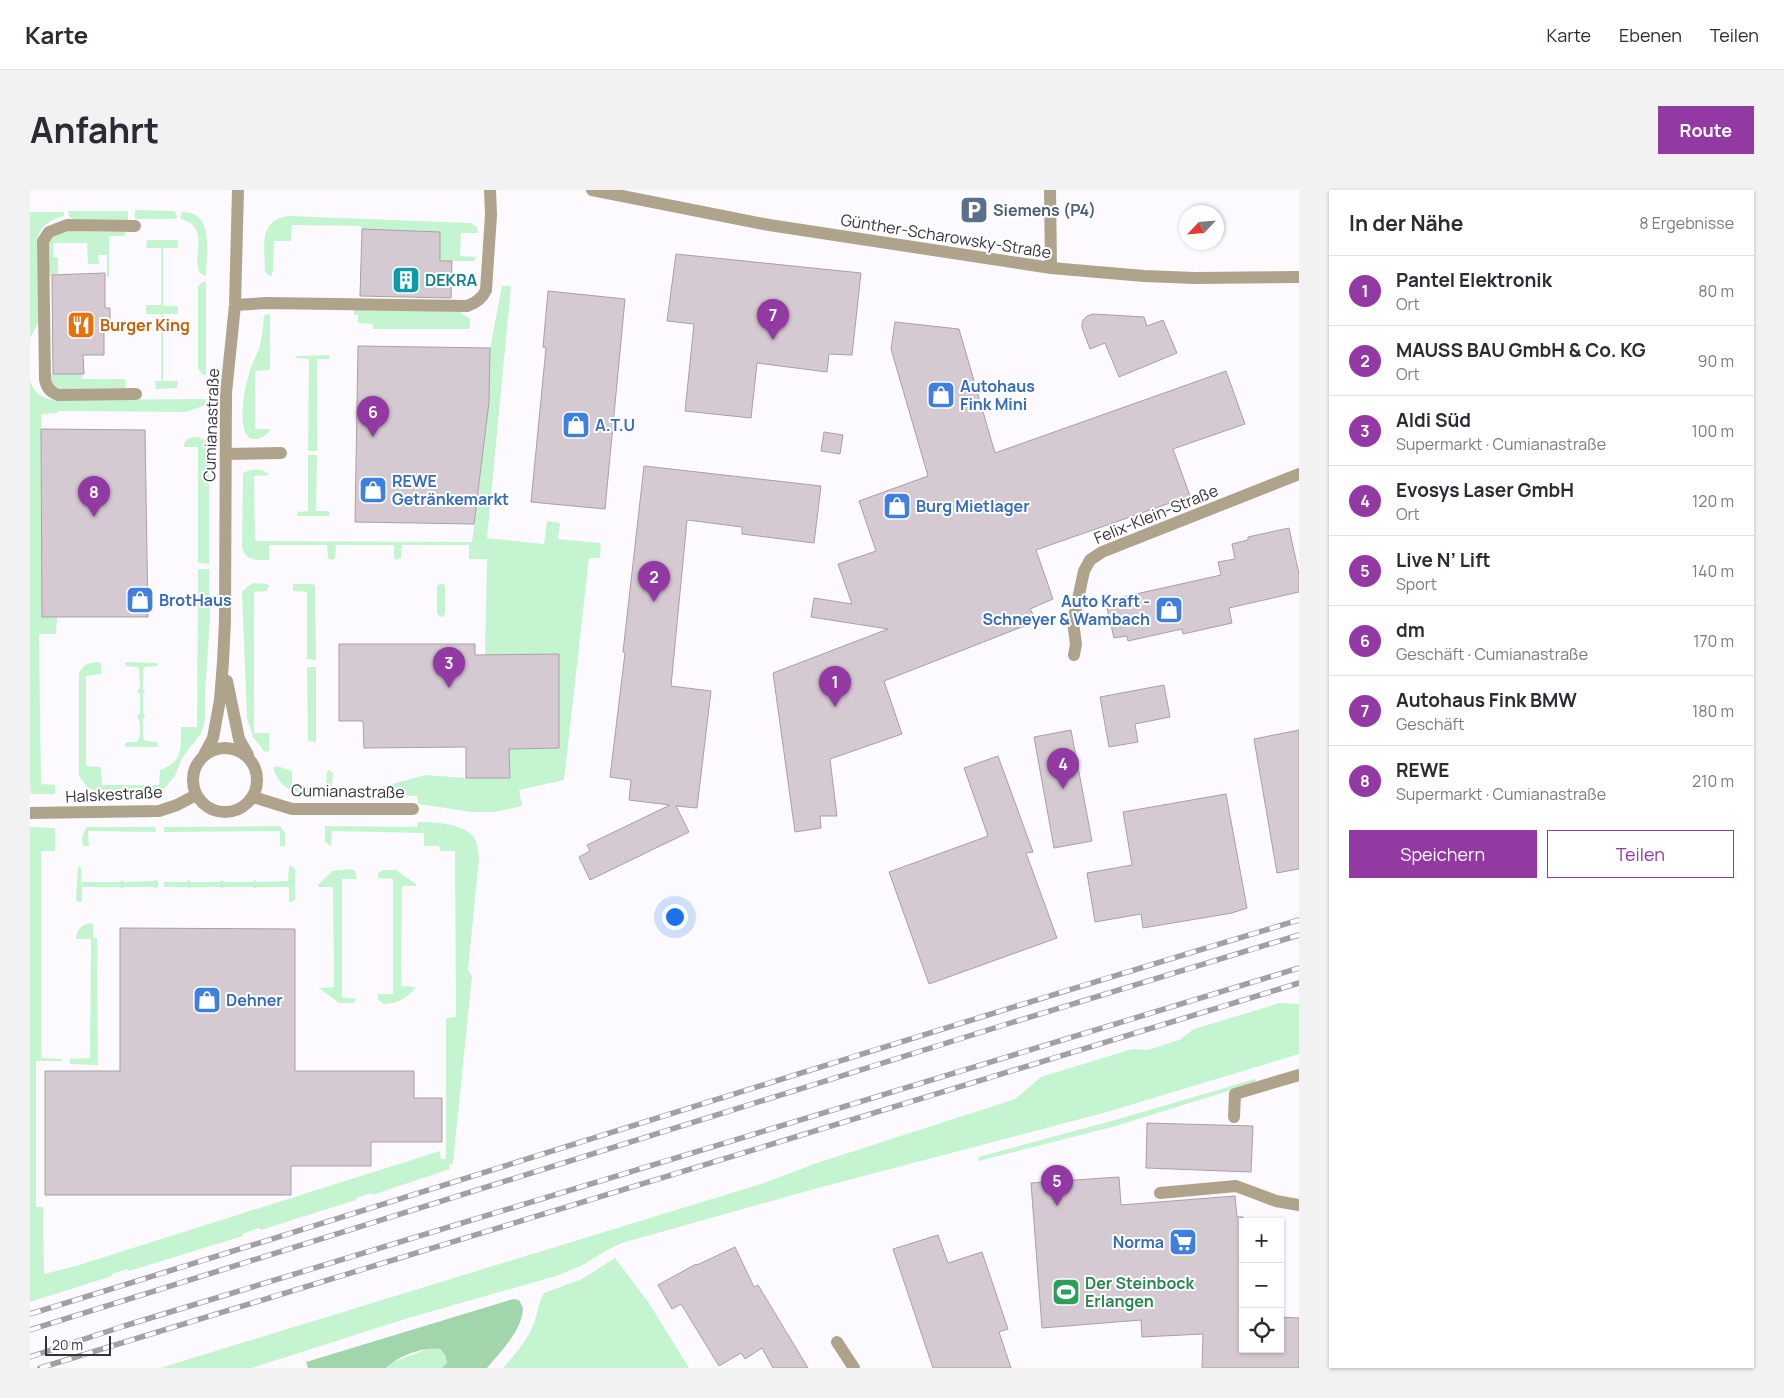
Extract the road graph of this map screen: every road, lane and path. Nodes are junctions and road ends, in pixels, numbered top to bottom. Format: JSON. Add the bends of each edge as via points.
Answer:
{"nodes":[{"id":1,"x":238,"y":190,"type":"edge"},
{"id":2,"x":490,"y":190,"type":"edge"},
{"id":3,"x":592,"y":190,"type":"edge"},
{"id":4,"x":1050,"y":190,"type":"edge"},
{"id":5,"x":135,"y":226,"type":"dead end"},
{"id":6,"x":1051,"y":268,"type":"junction"},
{"id":7,"x":1299,"y":277,"type":"edge"},
{"id":8,"x":235,"y":304,"type":"junction"},
{"id":9,"x":136,"y":394,"type":"dead end"},
{"id":10,"x":281,"y":453,"type":"dead end"},
{"id":11,"x":226,"y":454,"type":"junction"},
{"id":12,"x":1299,"y":474,"type":"edge"},
{"id":13,"x":1074,"y":655,"type":"dead end"},
{"id":14,"x":223,"y":662,"type":"junction"},
{"id":15,"x":204,"y":754,"type":"junction"},
{"id":16,"x":250,"y":758,"type":"junction"},
{"id":17,"x":196,"y":795,"type":"junction"},
{"id":18,"x":253,"y":797,"type":"junction"},
{"id":19,"x":413,"y":809,"type":"dead end"},
{"id":20,"x":30,"y":813,"type":"edge"},
{"id":21,"x":1299,"y":1075,"type":"edge"},
{"id":22,"x":1234,"y":1118,"type":"dead end"},
{"id":23,"x":1160,"y":1193,"type":"dead end"},
{"id":24,"x":1299,"y":1204,"type":"edge"},
{"id":25,"x":837,"y":1342,"type":"dead end"},
{"id":26,"x":854,"y":1368,"type":"edge"}],
"edges":[{"from":1,"to":8,"type":"street","name":"Cumianastraße"},
{"from":2,"to":8,"type":"street","via":[[486,290],[473,304]]},
{"from":3,"to":6,"type":"street","name":"Günther-Scharowsky-Straße","via":[[769,225]]},
{"from":4,"to":6,"type":"street"},
{"from":5,"to":9,"type":"street","via":[[67,225],[49,232],[43,241],[44,379],[48,388],[58,394]]},
{"from":6,"to":7,"type":"street","name":"Günther-Scharowsky-Straße","via":[[1153,276]]},
{"from":8,"to":11,"type":"street","name":"Cumianastraße","via":[[226,393]]},
{"from":10,"to":11,"type":"street"},
{"from":11,"to":14,"type":"street","name":"Cumianastraße"},
{"from":12,"to":13,"type":"street","name":"Felix-Klein-Straße","via":[[1102,552],[1090,560],[1084,571],[1073,622]]},
{"from":14,"to":15,"type":"street","name":"Cumianastraße","via":[[213,738]]},
{"from":14,"to":16,"type":"street","name":"Cumianastraße","via":[[239,739]]},
{"from":15,"to":16,"type":"street","via":[[224,747],[234,748]]},
{"from":15,"to":17,"type":"street","name":"Cumianastraße","via":[[192,778]]},
{"from":16,"to":18,"type":"street","name":"Cumianastraße","via":[[257,778]]},
{"from":17,"to":18,"type":"street","via":[[209,808],[227,812],[238,810]]},
{"from":17,"to":20,"type":"street","name":"Halskestraße","via":[[159,811]]},
{"from":18,"to":19,"type":"street","name":"Cumianastraße","via":[[292,809]]},
{"from":21,"to":22,"type":"street","via":[[1236,1094]]},
{"from":23,"to":24,"type":"street","via":[[1236,1186],[1276,1202]]},
{"from":25,"to":26,"type":"street"}]}
